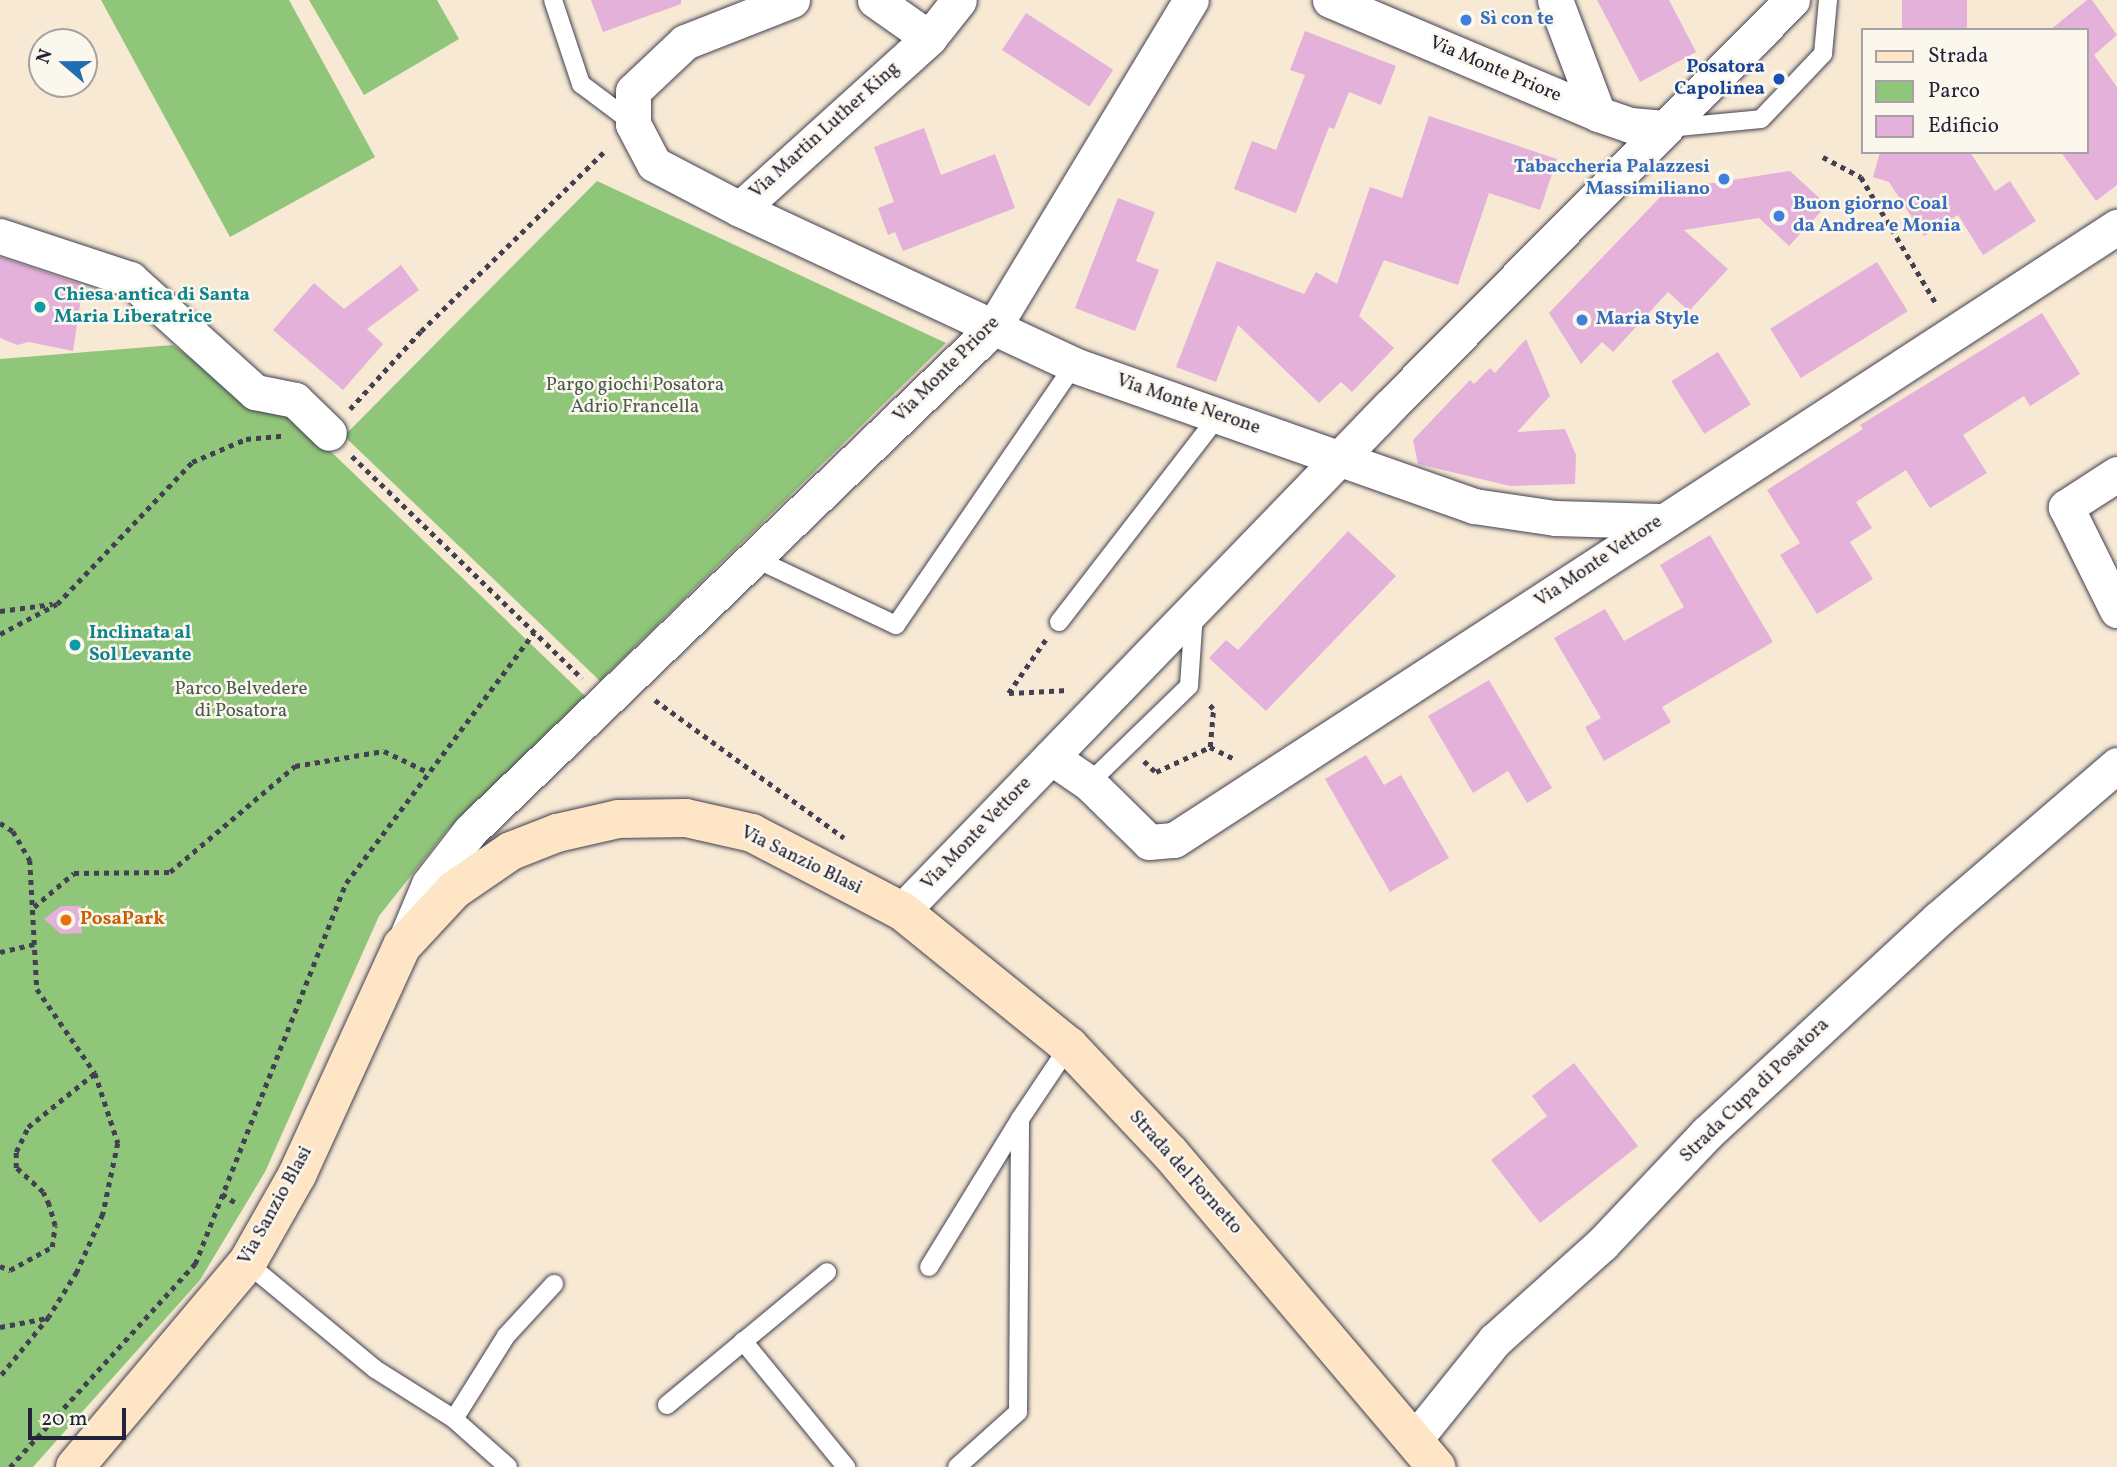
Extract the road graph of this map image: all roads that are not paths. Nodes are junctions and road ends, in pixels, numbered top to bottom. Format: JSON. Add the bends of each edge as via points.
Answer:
{"nodes":[{"id":1,"x":553,"y":0,"type":"edge"},
{"id":2,"x":792,"y":0,"type":"edge"},
{"id":3,"x":959,"y":0,"type":"edge"},
{"id":4,"x":1191,"y":0,"type":"edge"},
{"id":5,"x":1330,"y":0,"type":"edge"},
{"id":6,"x":1555,"y":0,"type":"edge"},
{"id":7,"x":1792,"y":0,"type":"edge"},
{"id":8,"x":1828,"y":0,"type":"edge"},
{"id":9,"x":888,"y":8,"type":"edge"},
{"id":10,"x":929,"y":38,"type":"junction"},
{"id":11,"x":1598,"y":114,"type":"junction"},
{"id":12,"x":633,"y":124,"type":"junction"},
{"id":13,"x":1662,"y":128,"type":"junction"},
{"id":14,"x":740,"y":209,"type":"junction"},
{"id":15,"x":2117,"y":227,"type":"edge"},
{"id":16,"x":0,"y":236,"type":"edge"},
{"id":17,"x":993,"y":328,"type":"junction"},
{"id":18,"x":1074,"y":365,"type":"junction"},
{"id":19,"x":1219,"y":415,"type":"junction"},
{"id":20,"x":329,"y":433,"type":"road end"},
{"id":21,"x":1339,"y":459,"type":"junction"},
{"id":22,"x":2117,"y":474,"type":"edge"},
{"id":23,"x":1660,"y":522,"type":"junction"},
{"id":24,"x":754,"y":558,"type":"junction"},
{"id":25,"x":1194,"y":609,"type":"junction"},
{"id":26,"x":2117,"y":610,"type":"edge"},
{"id":27,"x":1059,"y":622,"type":"road end"},
{"id":28,"x":630,"y":694,"type":"joint"},
{"id":29,"x":1051,"y":757,"type":"junction"},
{"id":30,"x":2117,"y":765,"type":"edge"},
{"id":31,"x":1089,"y":783,"type":"junction"},
{"id":32,"x":902,"y":911,"type":"junction"},
{"id":33,"x":402,"y":946,"type":"junction"},
{"id":34,"x":1069,"y":1046,"type":"junction"},
{"id":35,"x":1020,"y":1119,"type":"junction"},
{"id":36,"x":247,"y":1263,"type":"junction"},
{"id":37,"x":929,"y":1267,"type":"dead end"},
{"id":38,"x":827,"y":1272,"type":"dead end"},
{"id":39,"x":554,"y":1284,"type":"dead end"},
{"id":40,"x":743,"y":1341,"type":"junction"},
{"id":41,"x":667,"y":1405,"type":"dead end"},
{"id":42,"x":454,"y":1419,"type":"junction"},
{"id":43,"x":1425,"y":1453,"type":"edge"},
{"id":44,"x":75,"y":1467,"type":"edge"},
{"id":45,"x":508,"y":1467,"type":"edge"},
{"id":46,"x":846,"y":1467,"type":"edge"},
{"id":47,"x":957,"y":1467,"type":"edge"}],
"edges":[{"from":1,"to":12,"type":"lane","via":[[580,84]]},
{"from":2,"to":12,"type":"street","via":[[685,42],[634,91]]},
{"from":3,"to":10,"type":"street","name":"Via Martin Luther King"},
{"from":4,"to":17,"type":"street","name":"Via Monte Priore"},
{"from":5,"to":11,"type":"street","name":"Via Monte Priore"},
{"from":6,"to":11,"type":"street"},
{"from":7,"to":13,"type":"street","name":"Via Monte Vettore","via":[[1718,78]]},
{"from":8,"to":13,"type":"lane","via":[[1823,54],[1761,118]]},
{"from":9,"to":10,"type":"street"},
{"from":10,"to":14,"type":"street","name":"Via Martin Luther King"},
{"from":11,"to":13,"type":"street","name":"Via Monte Priore","via":[[1630,125]]},
{"from":12,"to":14,"type":"street","name":"Via Martin Luther King","via":[[654,164]]},
{"from":13,"to":21,"type":"street","name":"Via Monte Vettore"},
{"from":14,"to":17,"type":"street","name":"Via Monte Nerone"},
{"from":15,"to":23,"type":"street","name":"Via Monte Vettore"},
{"from":16,"to":20,"type":"street","via":[[130,279],[255,392],[295,400]]},
{"from":17,"to":18,"type":"street","name":"Via Monte Nerone"},
{"from":17,"to":24,"type":"street","name":"Via Monte Priore"},
{"from":18,"to":19,"type":"street","name":"Via Monte Nerone"},
{"from":18,"to":24,"type":"lane","via":[[896,625]]},
{"from":19,"to":21,"type":"street","name":"Via Monte Nerone"},
{"from":19,"to":27,"type":"lane"},
{"from":21,"to":23,"type":"street","name":"Via Monte Nerone","via":[[1474,506],[1555,518]]},
{"from":21,"to":25,"type":"street","name":"Via Monte Vettore"},
{"from":22,"to":26,"type":"street","via":[[2066,507]]},
{"from":23,"to":31,"type":"street","name":"Via Monte Vettore","via":[[1174,840],[1149,842]]},
{"from":24,"to":28,"type":"street","name":"Via Monte Priore"},
{"from":25,"to":29,"type":"street","name":"Via Monte Vettore"},
{"from":25,"to":31,"type":"lane","via":[[1189,685]]},
{"from":28,"to":33,"type":"street","name":"Via Sanzio Blasi","via":[[471,830],[429,884]]},
{"from":29,"to":31,"type":"street","name":"Via Monte Vettore"},
{"from":29,"to":32,"type":"street","name":"Via Monte Vettore"},
{"from":30,"to":43,"type":"street","name":"Strada Cupa di Posatora","via":[[1938,919],[1707,1133],[1602,1244],[1495,1340]]},
{"from":32,"to":33,"type":"street","name":"Via Sanzio Blasi","via":[[752,833],[686,818],[618,819],[557,833],[511,852],[453,890]]},
{"from":32,"to":34,"type":"street","name":"Strada del Fornetto"},
{"from":33,"to":36,"type":"street","name":"Via Sanzio Blasi","via":[[297,1175]]},
{"from":34,"to":35,"type":"lane"},
{"from":34,"to":43,"type":"street","name":"Strada del Fornetto","via":[[1170,1153]]},
{"from":35,"to":37,"type":"lane"},
{"from":35,"to":47,"type":"lane","via":[[1018,1412]]},
{"from":36,"to":42,"type":"lane","via":[[376,1369]]},
{"from":36,"to":44,"type":"street","name":"Via Sanzio Blasi"},
{"from":38,"to":40,"type":"lane"},
{"from":39,"to":42,"type":"lane","via":[[506,1336]]},
{"from":40,"to":41,"type":"lane"},
{"from":40,"to":46,"type":"lane"},
{"from":42,"to":45,"type":"lane"}]}
